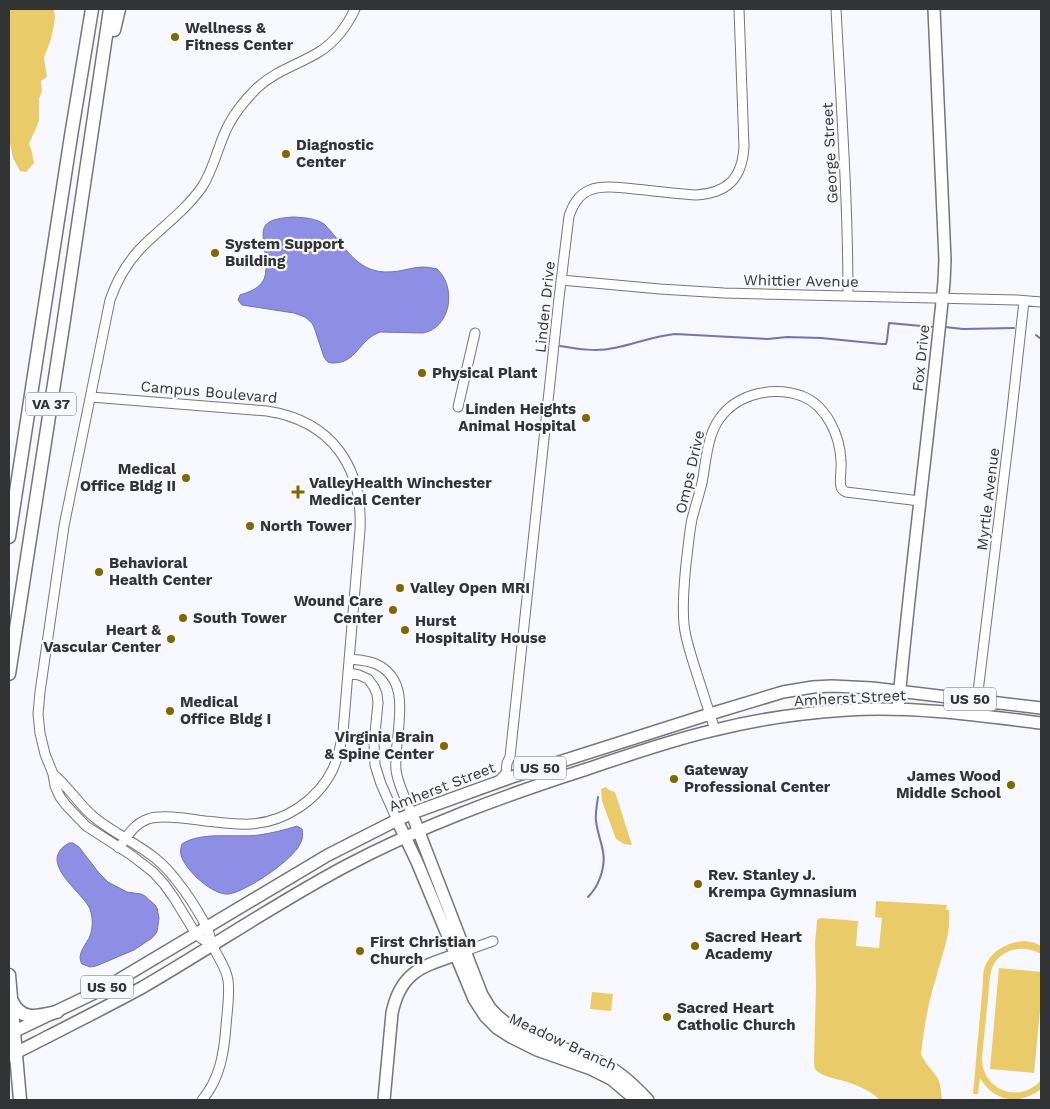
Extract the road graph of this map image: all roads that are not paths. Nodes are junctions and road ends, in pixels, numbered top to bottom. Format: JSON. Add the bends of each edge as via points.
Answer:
{"nodes":[{"id":1,"x":85,"y":9,"type":"edge"},
{"id":2,"x":92,"y":9,"type":"edge"},
{"id":3,"x":110,"y":9,"type":"edge"},
{"id":4,"x":119,"y":9,"type":"edge"},
{"id":5,"x":355,"y":9,"type":"edge"},
{"id":6,"x":739,"y":9,"type":"edge"},
{"id":7,"x":836,"y":9,"type":"edge"},
{"id":8,"x":934,"y":9,"type":"edge"},
{"id":9,"x":78,"y":90,"type":"junction"},
{"id":10,"x":92,"y":133,"type":"junction"},
{"id":11,"x":561,"y":280,"type":"junction"},
{"id":12,"x":848,"y":296,"type":"junction"},
{"id":13,"x":942,"y":298,"type":"junction"},
{"id":14,"x":1024,"y":301,"type":"junction"},
{"id":15,"x":1041,"y":302,"type":"edge"},
{"id":16,"x":475,"y":332,"type":"dead end"},
{"id":17,"x":91,"y":397,"type":"junction"},
{"id":18,"x":458,"y":407,"type":"dead end"},
{"id":19,"x":920,"y":501,"type":"junction"},
{"id":20,"x":9,"y":537,"type":"edge"},
{"id":21,"x":349,"y":659,"type":"junction"},
{"id":22,"x":348,"y":673,"type":"junction"},
{"id":23,"x":9,"y":674,"type":"edge"},
{"id":24,"x":899,"y":691,"type":"junction"},
{"id":25,"x":978,"y":700,"type":"junction"},
{"id":26,"x":1041,"y":708,"type":"edge"},
{"id":27,"x":898,"y":709,"type":"junction"},
{"id":28,"x":944,"y":712,"type":"junction"},
{"id":29,"x":710,"y":714,"type":"junction"},
{"id":30,"x":1041,"y":722,"type":"edge"},
{"id":31,"x":715,"y":730,"type":"junction"},
{"id":32,"x":510,"y":757,"type":"junction"},
{"id":33,"x":531,"y":771,"type":"junction"},
{"id":34,"x":53,"y":774,"type":"junction"},
{"id":35,"x":512,"y":777,"type":"junction"},
{"id":36,"x":498,"y":782,"type":"junction"},
{"id":37,"x":513,"y":793,"type":"junction"},
{"id":38,"x":484,"y":804,"type":"junction"},
{"id":39,"x":412,"y":814,"type":"junction"},
{"id":40,"x":397,"y":820,"type":"junction"},
{"id":41,"x":418,"y":831,"type":"junction"},
{"id":42,"x":406,"y":837,"type":"junction"},
{"id":43,"x":125,"y":838,"type":"junction"},
{"id":44,"x":119,"y":848,"type":"junction"},
{"id":45,"x":207,"y":927,"type":"junction"},
{"id":46,"x":196,"y":934,"type":"junction"},
{"id":47,"x":493,"y":941,"type":"dead end"},
{"id":48,"x":212,"y":945,"type":"junction"},
{"id":49,"x":460,"y":953,"type":"junction"},
{"id":50,"x":9,"y":975,"type":"edge"},
{"id":51,"x":11,"y":996,"type":"junction"},
{"id":52,"x":57,"y":1012,"type":"junction"},
{"id":53,"x":11,"y":1033,"type":"edge"},
{"id":54,"x":12,"y":1054,"type":"edge"},
{"id":55,"x":20,"y":1100,"type":"edge"},
{"id":56,"x":202,"y":1100,"type":"edge"},
{"id":57,"x":384,"y":1100,"type":"edge"},
{"id":58,"x":636,"y":1100,"type":"edge"},
{"id":59,"x":648,"y":1100,"type":"edge"}],
"edges":[{"from":1,"to":9,"type":"highway"},
{"from":2,"to":9,"type":"highway","number":"VA 37"},
{"from":3,"to":10,"type":"highway","number":"VA 37"},
{"from":4,"to":10,"type":"highway"},
{"from":5,"to":17,"type":"street","via":[[347,24],[325,47],[270,78],[246,99],[228,125],[215,162],[200,189],[178,215],[142,246],[123,271],[110,300]]},
{"from":6,"to":11,"type":"street","name":"Linden Drive","via":[[744,146],[738,172],[722,190],[705,195],[604,187],[584,193],[569,216]]},
{"from":7,"to":12,"type":"street","name":"George Street","via":[[844,138]]},
{"from":8,"to":13,"type":"main road","name":"Fox Drive","via":[[945,260]]},
{"from":9,"to":20,"type":"highway","number":"VA 37"},
{"from":10,"to":23,"type":"highway","number":"VA 37"},
{"from":11,"to":12,"type":"street","name":"Whittier Avenue","via":[[724,293]]},
{"from":11,"to":32,"type":"street","name":"Linden Drive"},
{"from":12,"to":13,"type":"street","name":"Whittier Avenue"},
{"from":13,"to":14,"type":"street","name":"Whittier Avenue"},
{"from":13,"to":19,"type":"main road","name":"Fox Drive"},
{"from":14,"to":15,"type":"street","name":"Whittier Avenue"},
{"from":14,"to":25,"type":"street","name":"Myrtle Avenue"},
{"from":16,"to":18,"type":"street"},
{"from":17,"to":21,"type":"street","name":"Campus Boulevard","via":[[288,414],[329,439],[349,468],[360,504]]},
{"from":17,"to":34,"type":"street","via":[[64,526],[40,692],[40,733]]},
{"from":19,"to":24,"type":"main road","name":"Fox Drive"},
{"from":19,"to":29,"type":"street","name":"Omps Drive","via":[[844,491],[841,486],[841,452],[835,432],[825,414],[810,400],[783,392],[758,393],[736,402],[726,411],[712,434],[692,520],[683,595],[686,639]]},
{"from":21,"to":22,"type":"street","name":"Campus Boulevard"},
{"from":21,"to":39,"type":"street","via":[[378,666],[389,674],[397,687],[400,704],[396,769]]},
{"from":22,"to":40,"type":"street","via":[[368,680],[377,694],[375,765]]},
{"from":22,"to":43,"type":"street","name":"Campus Boulevard","via":[[338,754],[328,778],[307,801],[278,818],[251,824],[152,818],[136,826]]},
{"from":24,"to":25,"type":"main road","name":"Amherst Street","number":"US 50"},
{"from":24,"to":27,"type":"main road","name":"Fox Drive"},
{"from":24,"to":29,"type":"main road","name":"Amherst Street","number":"US 50","via":[[851,686],[813,687],[774,694]]},
{"from":25,"to":26,"type":"main road","name":"Amherst Street","number":"US 50"},
{"from":25,"to":28,"type":"main road","via":[[975,708]]},
{"from":27,"to":28,"type":"main road","name":"Amherst Street","number":"US 50"},
{"from":27,"to":31,"type":"main road","name":"Amherst Street","number":"US 50","via":[[818,712]]},
{"from":28,"to":30,"type":"main road","name":"Amherst Street","number":"US 50"},
{"from":29,"to":31,"type":"street","name":"Omps Drive"},
{"from":29,"to":33,"type":"main road","name":"Amherst Street","number":"US 50"},
{"from":31,"to":37,"type":"main road","name":"Amherst Street","number":"US 50"},
{"from":32,"to":35,"type":"street","name":"Linden Drive"},
{"from":32,"to":36,"type":"street","name":"Linden Drive","via":[[506,773]]},
{"from":33,"to":35,"type":"main road","name":"Amherst Street","number":"US 50"},
{"from":33,"to":37,"type":"main road","via":[[518,780]]},
{"from":34,"to":43,"type":"street","via":[[95,818]]},
{"from":34,"to":44,"type":"street","via":[[57,791],[71,811],[86,826]]},
{"from":35,"to":36,"type":"main road","name":"Amherst Street","number":"US 50"},
{"from":35,"to":38,"type":"main road","via":[[506,790]]},
{"from":36,"to":39,"type":"main road","name":"Amherst Street","number":"US 50"},
{"from":37,"to":38,"type":"main road","name":"Amherst Street","number":"US 50"},
{"from":38,"to":41,"type":"main road","name":"Amherst Street","number":"US 50"},
{"from":39,"to":40,"type":"main road","name":"Amherst Street","number":"US 50"},
{"from":39,"to":41,"type":"main road"},
{"from":40,"to":42,"type":"main road"},
{"from":40,"to":45,"type":"main road","name":"Amherst Street","number":"US 50","via":[[328,855]]},
{"from":41,"to":42,"type":"main road","name":"Amherst Street","number":"US 50"},
{"from":41,"to":49,"type":"main road"},
{"from":42,"to":48,"type":"main road","name":"Amherst Street","number":"US 50","via":[[319,881]]},
{"from":42,"to":49,"type":"main road"},
{"from":43,"to":44,"type":"street","name":"Campus Boulevard"},
{"from":43,"to":45,"type":"street","via":[[146,850],[170,872]]},
{"from":44,"to":46,"type":"street","via":[[145,865],[164,884]]},
{"from":45,"to":46,"type":"main road","name":"Amherst Street","number":"US 50"},
{"from":45,"to":48,"type":"street"},
{"from":46,"to":48,"type":"street"},
{"from":46,"to":52,"type":"main road","name":"Amherst Street","number":"US 50","via":[[105,988]]},
{"from":47,"to":49,"type":"street"},
{"from":48,"to":54,"type":"main road","name":"Amherst Street","number":"US 50","via":[[116,1001]]},
{"from":48,"to":56,"type":"street","via":[[228,982],[226,1028],[221,1066]]},
{"from":49,"to":57,"type":"main road","via":[[415,971],[400,990],[389,1033]]},
{"from":49,"to":58,"type":"main road","name":"Meadow Branch","via":[[474,999],[497,1028],[537,1050],[591,1069],[610,1079]]},
{"from":49,"to":59,"type":"main road","name":"Meadow Branch","via":[[482,995],[505,1022],[541,1041],[612,1068]]},
{"from":50,"to":51,"type":"highway"},
{"from":51,"to":52,"type":"highway","via":[[15,1008],[22,1014],[32,1016]]},
{"from":51,"to":53,"type":"highway"},
{"from":52,"to":53,"type":"main road","name":"Amherst Street","number":"US 50"},
{"from":53,"to":54,"type":"highway"},
{"from":54,"to":55,"type":"highway"}]}
